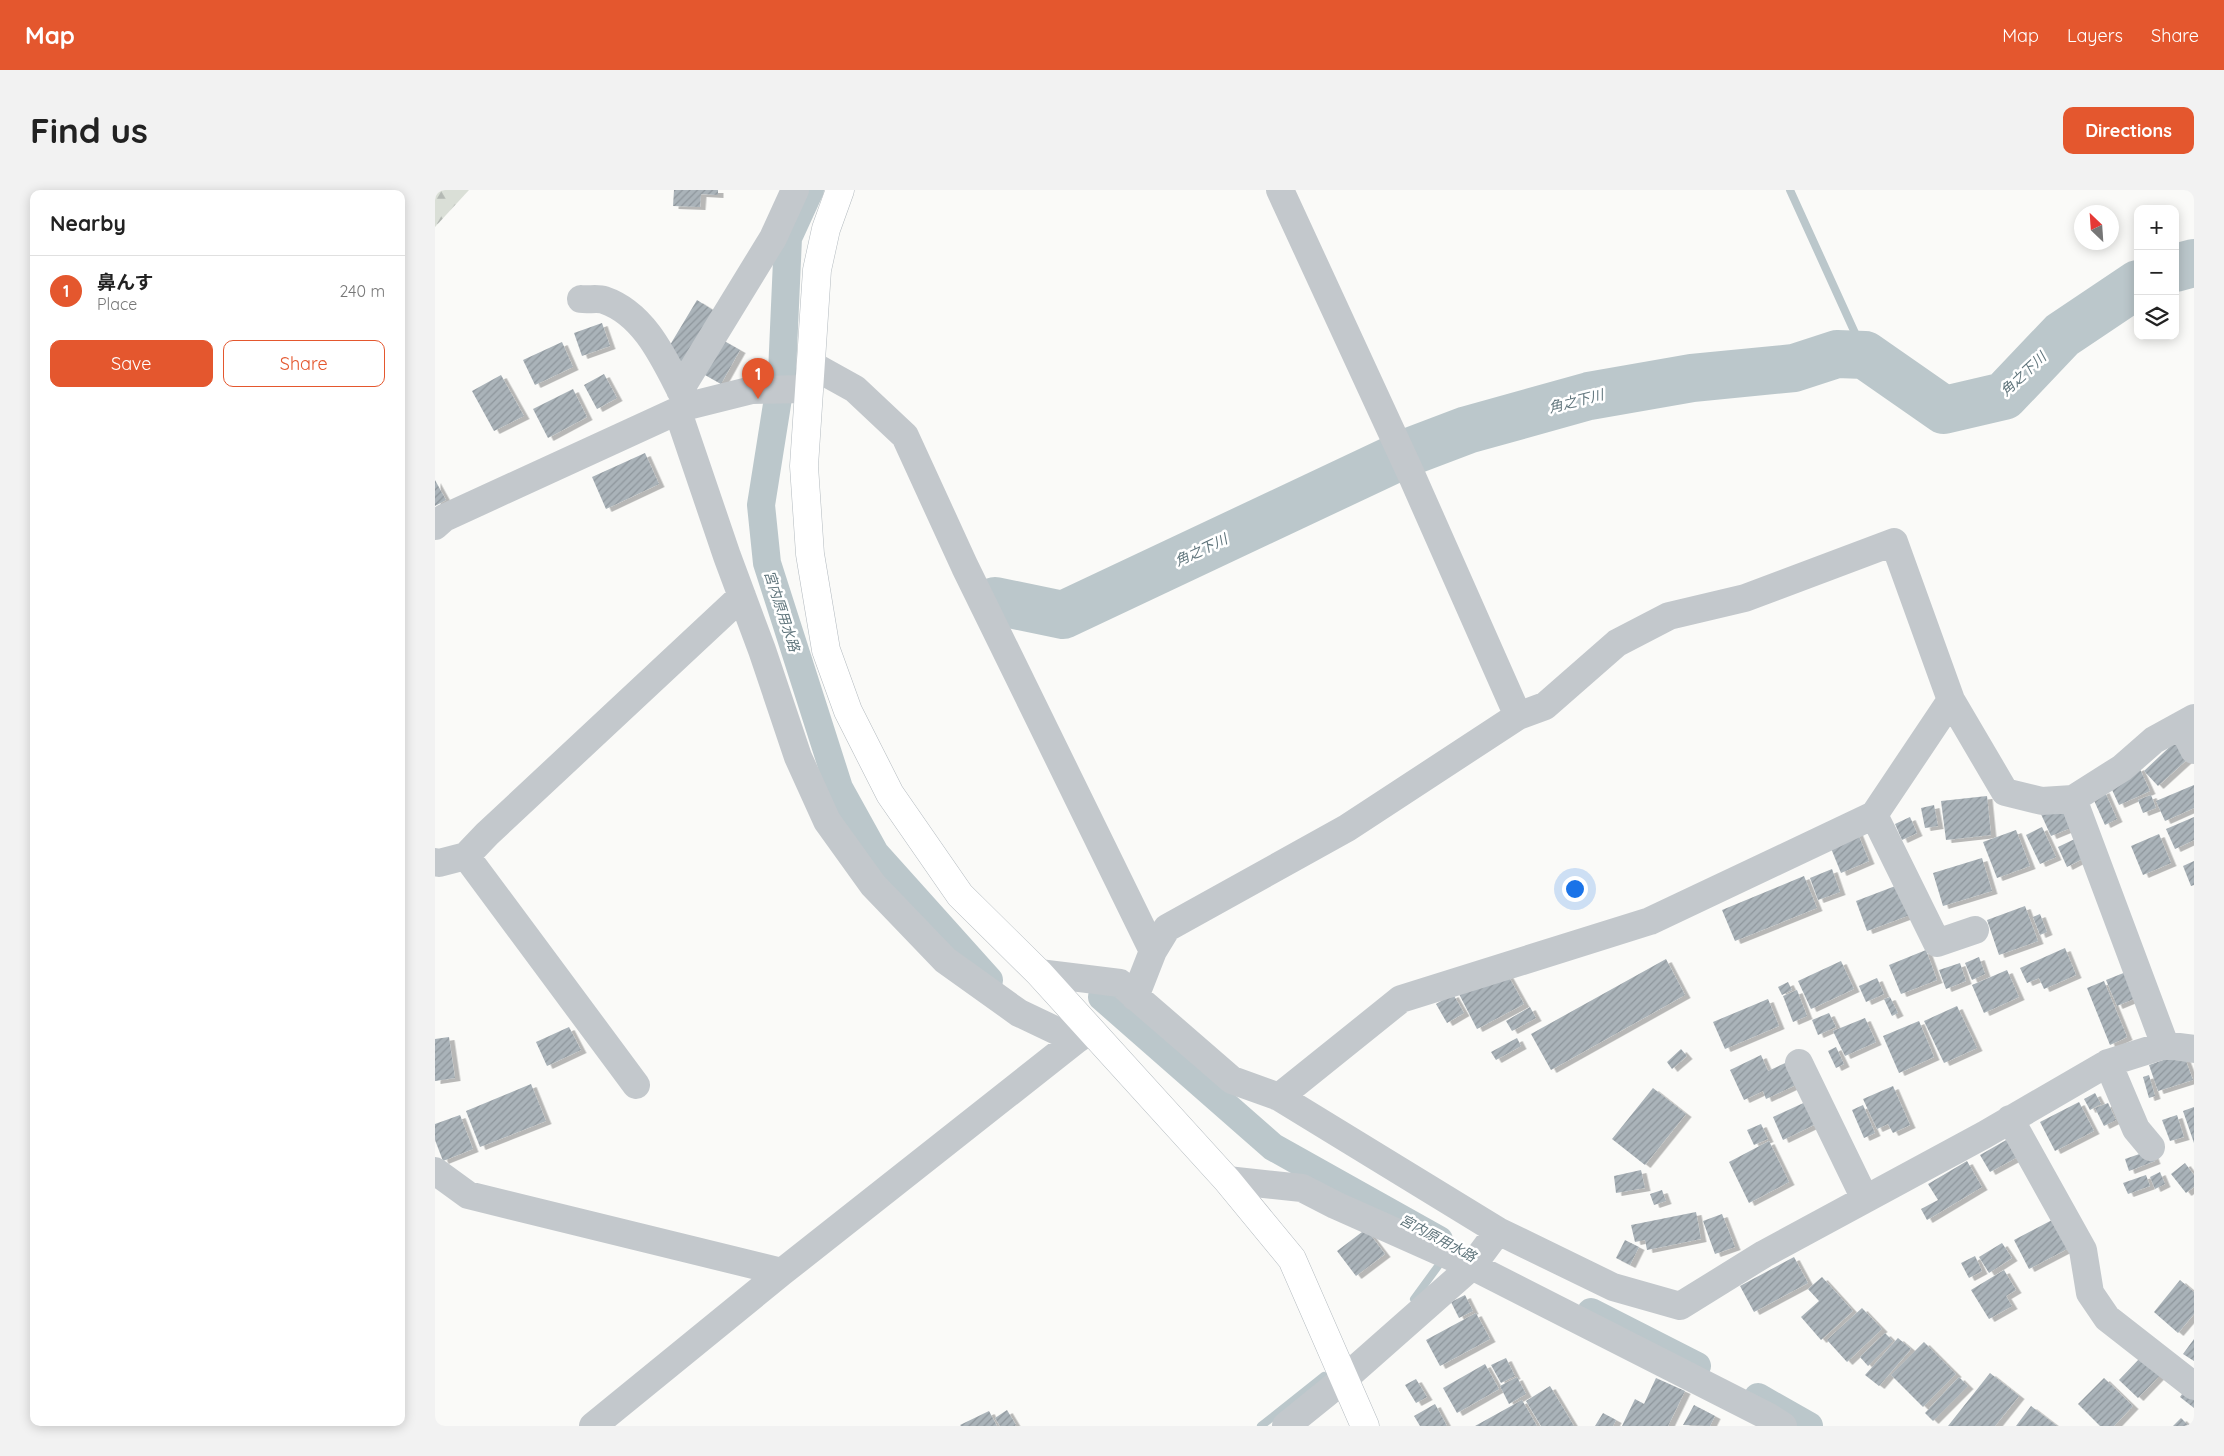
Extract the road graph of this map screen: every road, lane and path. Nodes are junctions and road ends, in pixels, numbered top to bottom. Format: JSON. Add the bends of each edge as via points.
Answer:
{"nodes":[{"id":1,"x":795,"y":190,"type":"edge"},
{"id":2,"x":1280,"y":190,"type":"edge"},
{"id":3,"x":837,"y":191,"type":"edge"},
{"id":4,"x":581,"y":299,"type":"dead end"},
{"id":5,"x":809,"y":376,"type":"junction"},
{"id":6,"x":682,"y":402,"type":"junction"},
{"id":7,"x":435,"y":526,"type":"edge"},
{"id":8,"x":742,"y":596,"type":"junction"},
{"id":9,"x":1951,"y":700,"type":"junction"},
{"id":10,"x":1518,"y":716,"type":"junction"},
{"id":11,"x":2188,"y":722,"type":"edge"},
{"id":12,"x":2194,"y":750,"type":"edge"},
{"id":13,"x":2073,"y":799,"type":"junction"},
{"id":14,"x":1874,"y":815,"type":"junction"},
{"id":15,"x":466,"y":856,"type":"junction"},
{"id":16,"x":435,"y":862,"type":"edge"},
{"id":17,"x":1975,"y":930,"type":"dead end"},
{"id":18,"x":1153,"y":951,"type":"junction"},
{"id":19,"x":1039,"y":974,"type":"junction"},
{"id":20,"x":1135,"y":997,"type":"junction"},
{"id":21,"x":1083,"y":1035,"type":"junction"},
{"id":22,"x":2165,"y":1045,"type":"junction"},
{"id":23,"x":2194,"y":1049,"type":"edge"},
{"id":24,"x":1799,"y":1062,"type":"dead end"},
{"id":25,"x":2108,"y":1063,"type":"junction"},
{"id":26,"x":636,"y":1085,"type":"dead end"},
{"id":27,"x":1279,"y":1097,"type":"junction"},
{"id":28,"x":2010,"y":1119,"type":"junction"},
{"id":29,"x":2151,"y":1147,"type":"dead end"},
{"id":30,"x":435,"y":1171,"type":"edge"},
{"id":31,"x":1227,"y":1180,"type":"junction"},
{"id":32,"x":1865,"y":1198,"type":"junction"},
{"id":33,"x":1498,"y":1232,"type":"junction"},
{"id":34,"x":1467,"y":1264,"type":"junction"},
{"id":35,"x":782,"y":1272,"type":"junction"},
{"id":36,"x":1343,"y":1379,"type":"junction"},
{"id":37,"x":2194,"y":1386,"type":"edge"},
{"id":38,"x":593,"y":1426,"type":"edge"},
{"id":39,"x":1285,"y":1426,"type":"edge"},
{"id":40,"x":1365,"y":1426,"type":"edge"},
{"id":41,"x":1783,"y":1426,"type":"edge"}],
"edges":[{"from":1,"to":6,"type":"street","via":[[773,238]]},
{"from":2,"to":10,"type":"street"},
{"from":3,"to":5,"type":"street","via":[[817,270]]},
{"from":4,"to":6,"type":"street","via":[[603,300],[634,317],[653,343]]},
{"from":5,"to":6,"type":"street"},
{"from":5,"to":18,"type":"street","via":[[855,389],[905,436]]},
{"from":5,"to":19,"type":"street","via":[[804,466],[810,554],[826,650],[847,711],[890,794],[960,895]]},
{"from":6,"to":7,"type":"street","via":[[444,518]]},
{"from":6,"to":8,"type":"street"},
{"from":8,"to":15,"type":"street"},
{"from":8,"to":21,"type":"street","via":[[799,757],[827,821],[873,885],[945,960],[1019,1013]]},
{"from":9,"to":10,"type":"street","via":[[1894,542],[1745,598],[1669,616],[1617,643],[1545,706]]},
{"from":9,"to":13,"type":"street","via":[[2005,792],[2042,801]]},
{"from":9,"to":14,"type":"street"},
{"from":10,"to":18,"type":"street","via":[[1347,828],[1167,928]]},
{"from":11,"to":12,"type":"street"},
{"from":11,"to":13,"type":"street","via":[[2154,740],[2122,768]]},
{"from":13,"to":22,"type":"street"},
{"from":14,"to":17,"type":"street","via":[[1937,943]]},
{"from":14,"to":27,"type":"street","via":[[1650,921],[1401,999]]},
{"from":15,"to":16,"type":"street"},
{"from":15,"to":26,"type":"street"},
{"from":18,"to":20,"type":"street"},
{"from":19,"to":20,"type":"street","via":[[1120,983]]},
{"from":19,"to":21,"type":"street"},
{"from":20,"to":27,"type":"street","via":[[1232,1080]]},
{"from":21,"to":31,"type":"street"},
{"from":21,"to":35,"type":"street"},
{"from":22,"to":23,"type":"street"},
{"from":22,"to":25,"type":"street"},
{"from":24,"to":32,"type":"street"},
{"from":25,"to":28,"type":"street"},
{"from":25,"to":29,"type":"street","via":[[2136,1129]]},
{"from":27,"to":33,"type":"street"},
{"from":28,"to":32,"type":"street"},
{"from":28,"to":37,"type":"street","via":[[2083,1250],[2090,1293],[2107,1318]]},
{"from":30,"to":35,"type":"street","via":[[468,1194]]},
{"from":31,"to":34,"type":"street","via":[[1302,1188]]},
{"from":31,"to":36,"type":"street","via":[[1292,1258]]},
{"from":32,"to":33,"type":"street","via":[[1679,1306],[1613,1287]]},
{"from":33,"to":34,"type":"street"},
{"from":34,"to":36,"type":"street"},
{"from":34,"to":41,"type":"street","via":[[1769,1416]]},
{"from":35,"to":38,"type":"street"},
{"from":36,"to":39,"type":"street"},
{"from":36,"to":40,"type":"street"}]}
